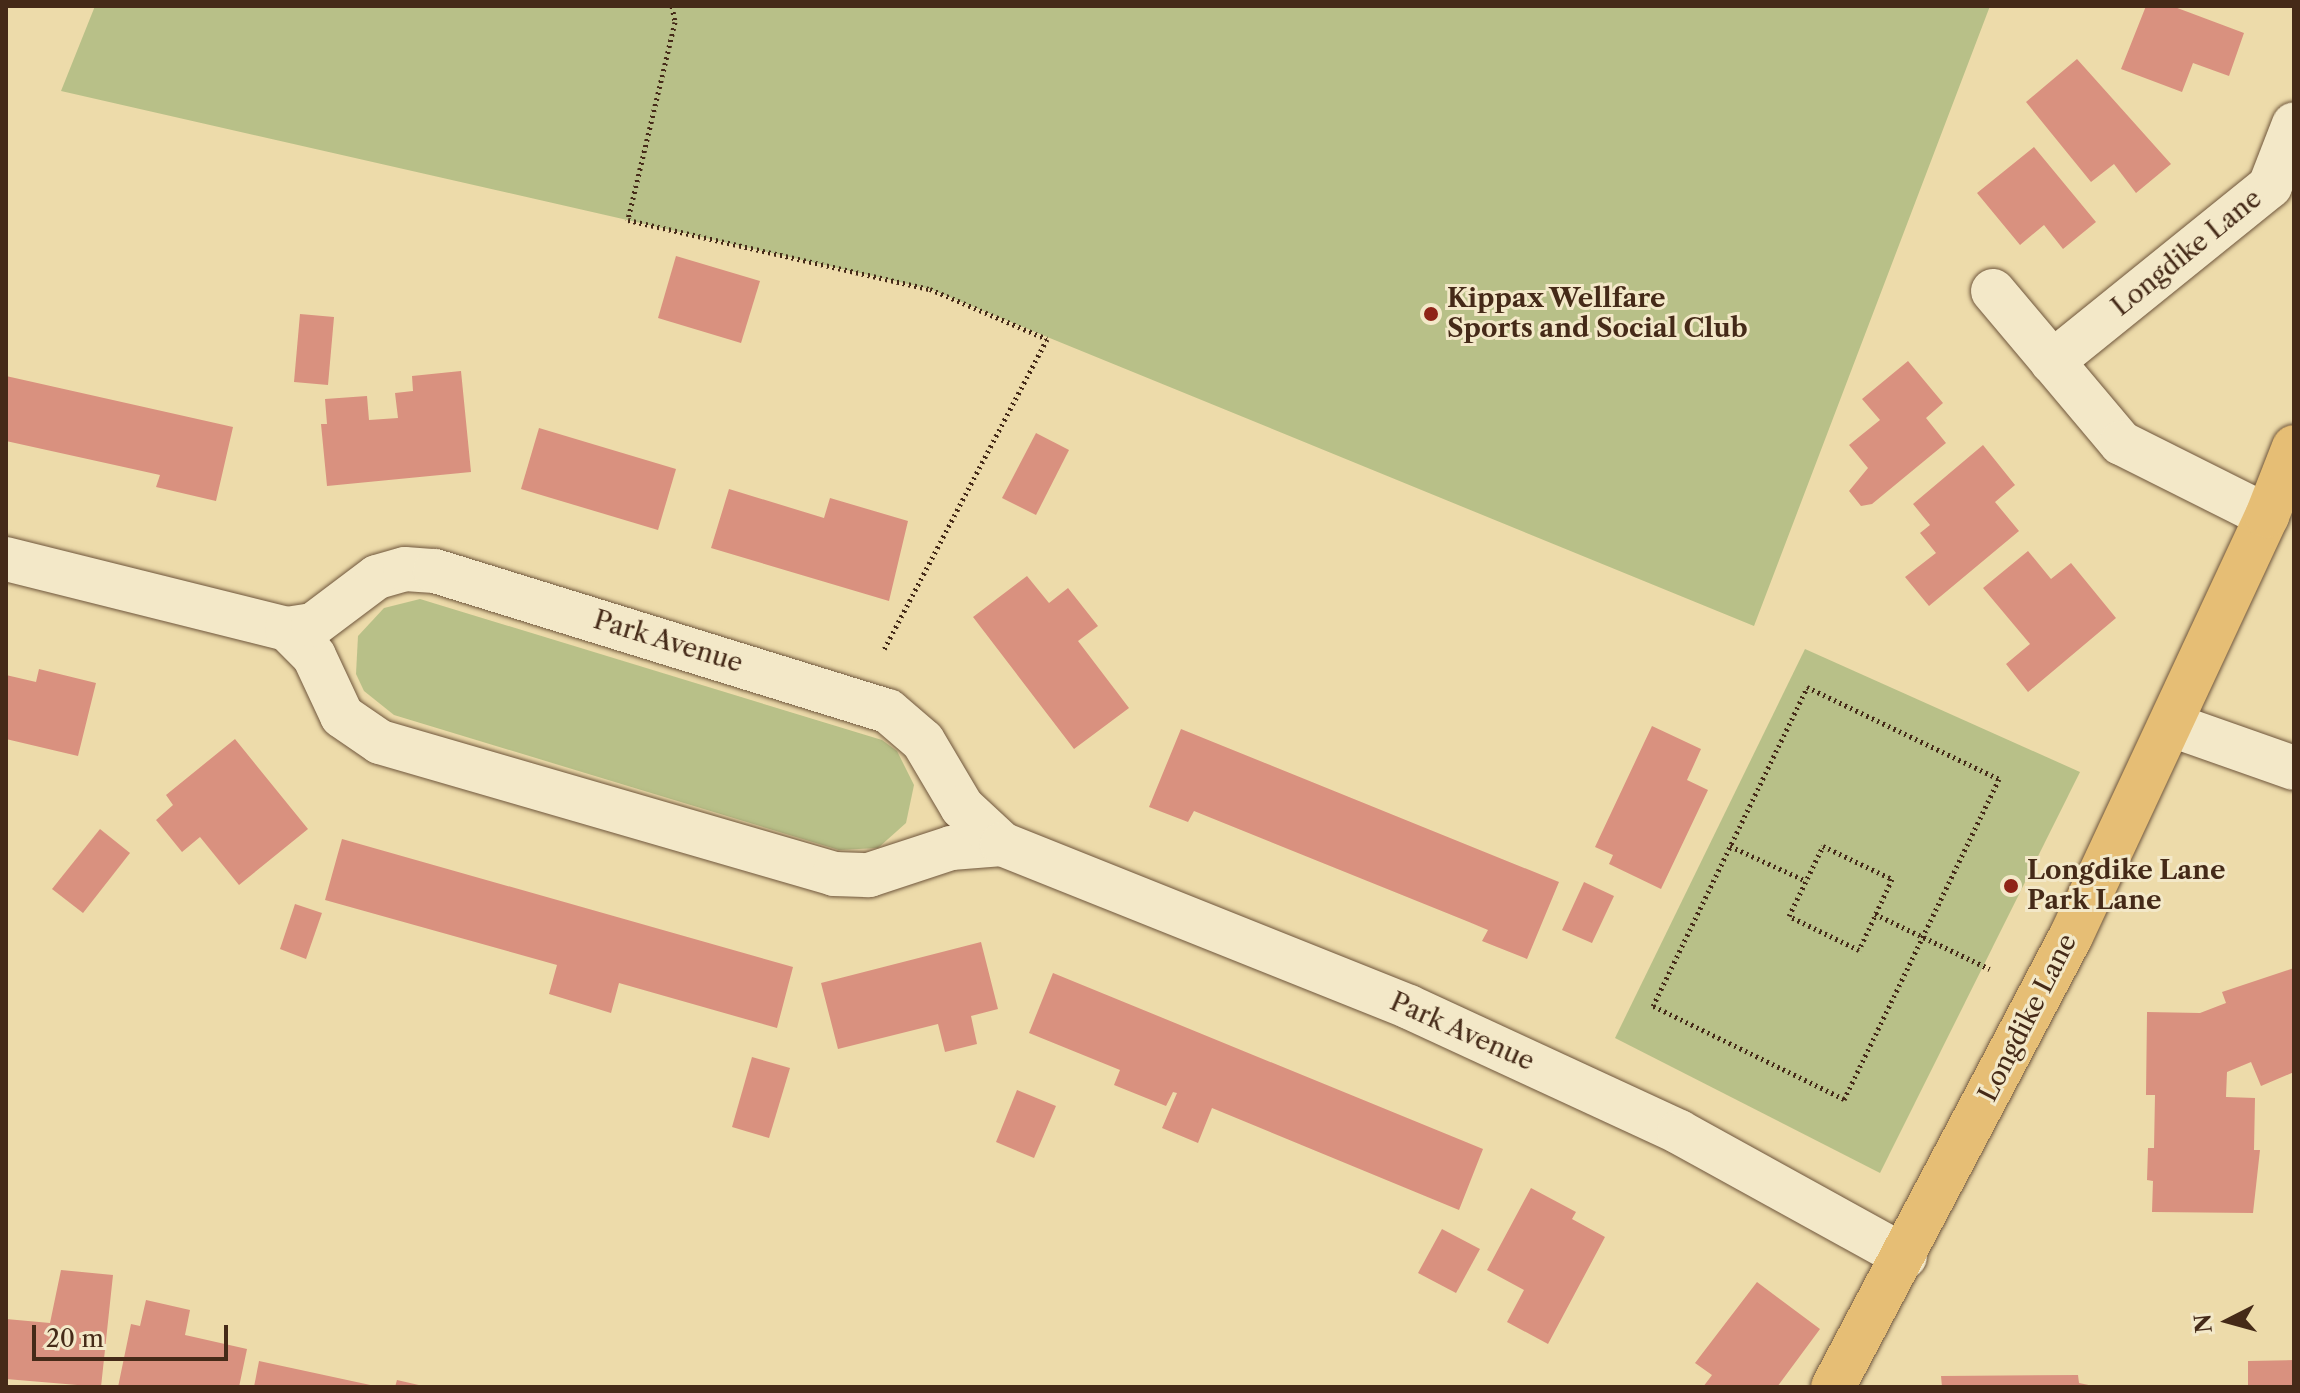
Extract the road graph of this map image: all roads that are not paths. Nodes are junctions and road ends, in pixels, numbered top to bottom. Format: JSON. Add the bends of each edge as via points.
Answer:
{"nodes":[{"id":1,"x":2294,"y":124,"type":"edge"},
{"id":2,"x":1993,"y":291,"type":"dead end"},
{"id":3,"x":2052,"y":362,"type":"junction"},
{"id":4,"x":2294,"y":447,"type":"edge"},
{"id":5,"x":2267,"y":516,"type":"junction"},
{"id":6,"x":6,"y":559,"type":"edge"},
{"id":7,"x":287,"y":629,"type":"junction"},
{"id":8,"x":2172,"y":725,"type":"junction"},
{"id":9,"x":2294,"y":768,"type":"edge"},
{"id":10,"x":1002,"y":844,"type":"junction"},
{"id":11,"x":1905,"y":1257,"type":"junction"},
{"id":12,"x":1833,"y":1387,"type":"edge"}],
"edges":[{"from":1,"to":3,"type":"street","name":"Longdike Lane","via":[[2270,186]]},
{"from":2,"to":3,"type":"street"},
{"from":3,"to":5,"type":"street","via":[[2121,443]]},
{"from":4,"to":5,"type":"main road","name":"Longdike Lane"},
{"from":5,"to":8,"type":"main road","name":"Longdike Lane"},
{"from":6,"to":7,"type":"street"},
{"from":7,"to":10,"type":"street","name":"Park Avenue","via":[[314,656],[342,716],[380,742],[834,874],[869,875],[951,848]]},
{"from":7,"to":10,"type":"street","name":"Park Avenue","via":[[313,625],[377,577],[405,569],[435,571],[858,699],[908,723],[962,807]]},
{"from":8,"to":9,"type":"street"},
{"from":8,"to":11,"type":"main road","name":"Longdike Lane"},
{"from":10,"to":11,"type":"street","name":"Park Avenue","via":[[1409,1007],[1679,1132]]},
{"from":11,"to":12,"type":"main road","name":"Longdike Lane"}]}
